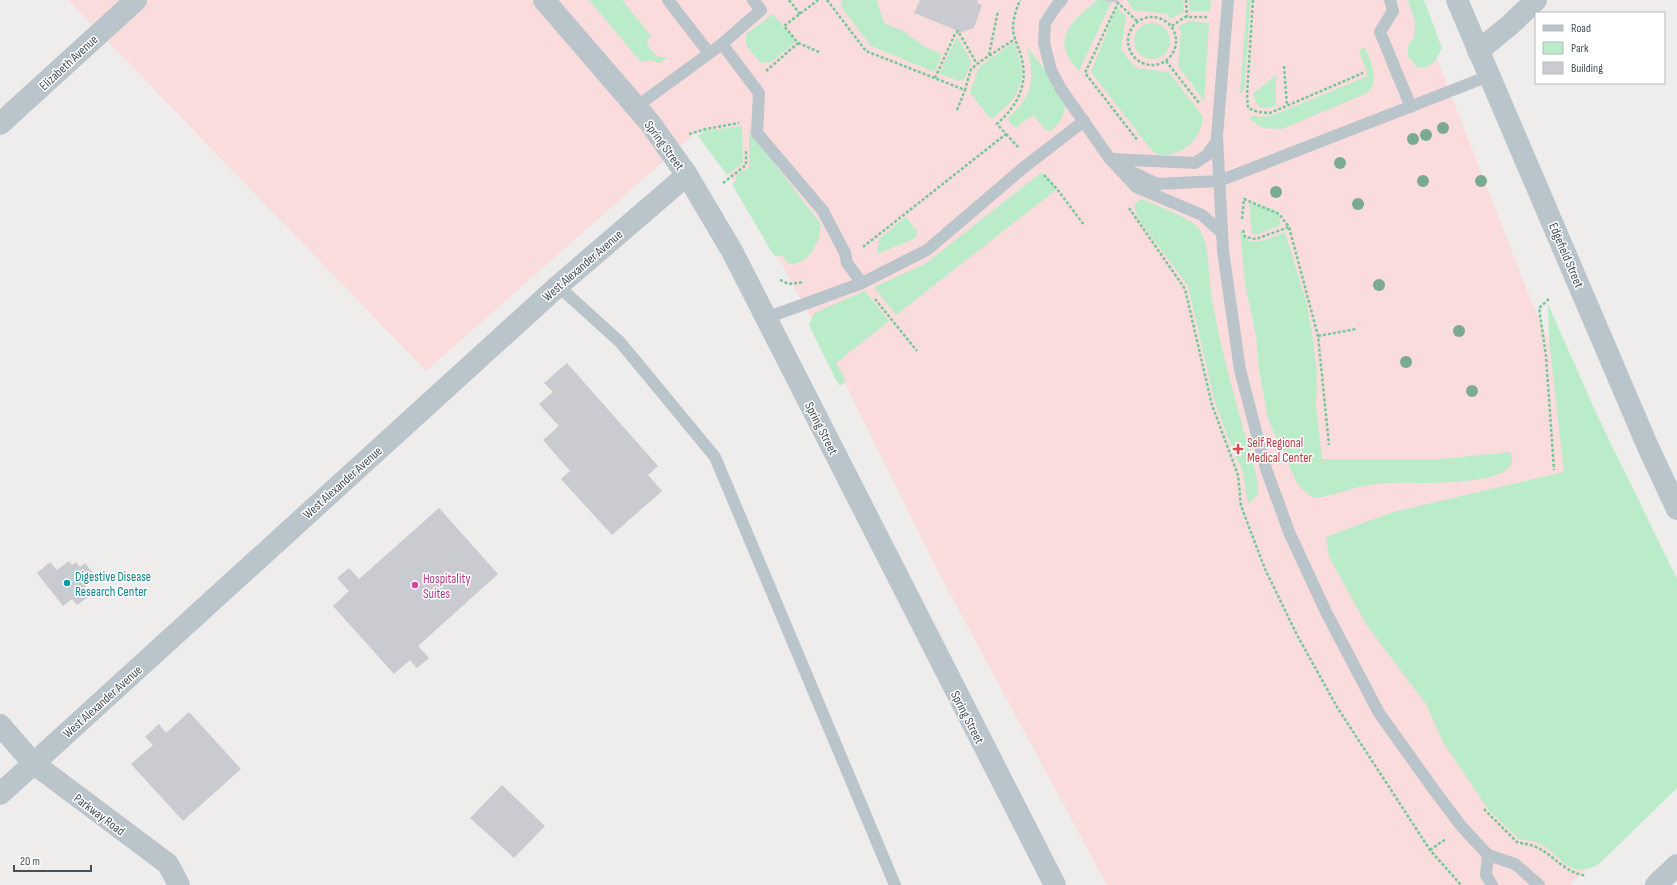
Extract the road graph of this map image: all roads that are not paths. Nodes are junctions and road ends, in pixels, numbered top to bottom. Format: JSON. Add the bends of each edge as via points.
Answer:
{"nodes":[{"id":1,"x":136,"y":0,"type":"edge"},
{"id":2,"x":544,"y":0,"type":"edge"},
{"id":3,"x":668,"y":0,"type":"edge"},
{"id":4,"x":753,"y":0,"type":"edge"},
{"id":5,"x":1062,"y":0,"type":"edge"},
{"id":6,"x":1228,"y":0,"type":"edge"},
{"id":7,"x":1390,"y":0,"type":"edge"},
{"id":8,"x":1457,"y":0,"type":"edge"},
{"id":9,"x":1536,"y":0,"type":"edge"},
{"id":10,"x":722,"y":44,"type":"junction"},
{"id":11,"x":1478,"y":51,"type":"junction"},
{"id":12,"x":709,"y":53,"type":"junction"},
{"id":13,"x":1489,"y":76,"type":"junction"},
{"id":14,"x":636,"y":107,"type":"junction"},
{"id":15,"x":1411,"y":107,"type":"junction"},
{"id":16,"x":1084,"y":121,"type":"junction"},
{"id":17,"x":0,"y":124,"type":"edge"},
{"id":18,"x":1217,"y":141,"type":"junction"},
{"id":19,"x":1110,"y":159,"type":"junction"},
{"id":20,"x":1126,"y":172,"type":"junction"},
{"id":21,"x":687,"y":175,"type":"junction"},
{"id":22,"x":1219,"y":181,"type":"junction"},
{"id":23,"x":1222,"y":232,"type":"junction"},
{"id":24,"x":862,"y":283,"type":"junction"},
{"id":25,"x":558,"y":286,"type":"junction"},
{"id":26,"x":766,"y":318,"type":"junction"},
{"id":27,"x":1677,"y":509,"type":"edge"},
{"id":28,"x":0,"y":725,"type":"edge"},
{"id":29,"x":33,"y":763,"type":"junction"},
{"id":30,"x":0,"y":794,"type":"edge"},
{"id":31,"x":1488,"y":855,"type":"junction"},
{"id":32,"x":1677,"y":865,"type":"edge"},
{"id":33,"x":179,"y":885,"type":"edge"},
{"id":34,"x":895,"y":885,"type":"edge"},
{"id":35,"x":1055,"y":885,"type":"edge"},
{"id":36,"x":1492,"y":885,"type":"edge"},
{"id":37,"x":1538,"y":885,"type":"edge"},
{"id":38,"x":1656,"y":885,"type":"edge"}],
"edges":[{"from":1,"to":17,"type":"street","name":"Elizabeth Avenue"},
{"from":2,"to":14,"type":"street","name":"Spring Street"},
{"from":3,"to":12,"type":"lane"},
{"from":4,"to":10,"type":"lane","via":[[761,10]]},
{"from":5,"to":16,"type":"lane","via":[[1045,24],[1044,43],[1051,70]]},
{"from":6,"to":18,"type":"lane"},
{"from":7,"to":15,"type":"lane","via":[[1394,11],[1380,32]]},
{"from":8,"to":11,"type":"street","name":"Edgefield Street"},
{"from":9,"to":11,"type":"street"},
{"from":10,"to":12,"type":"lane"},
{"from":10,"to":24,"type":"lane","via":[[759,94],[757,133],[823,211],[845,253],[847,263]]},
{"from":11,"to":13,"type":"street","name":"Edgefield Street"},
{"from":12,"to":14,"type":"lane"},
{"from":13,"to":15,"type":"lane"},
{"from":13,"to":27,"type":"street","name":"Edgefield Street"},
{"from":14,"to":21,"type":"street","name":"Spring Street"},
{"from":15,"to":22,"type":"lane"},
{"from":16,"to":19,"type":"lane"},
{"from":16,"to":24,"type":"lane","via":[[927,250]]},
{"from":18,"to":19,"type":"lane","via":[[1207,155],[1195,163]]},
{"from":18,"to":22,"type":"lane"},
{"from":19,"to":20,"type":"lane"},
{"from":20,"to":22,"type":"lane","via":[[1157,184]]},
{"from":20,"to":23,"type":"lane","via":[[1136,187],[1202,215]]},
{"from":21,"to":25,"type":"street","name":"West Alexander Avenue"},
{"from":21,"to":26,"type":"street","name":"Spring Street","via":[[732,251]]},
{"from":22,"to":23,"type":"lane"},
{"from":23,"to":31,"type":"lane","via":[[1240,370],[1266,470],[1289,532],[1326,612],[1379,713],[1441,800]]},
{"from":24,"to":26,"type":"lane"},
{"from":25,"to":29,"type":"street","name":"West Alexander Avenue"},
{"from":25,"to":34,"type":"lane","via":[[620,342],[715,457]]},
{"from":26,"to":35,"type":"street","name":"Spring Street"},
{"from":28,"to":29,"type":"street","name":"Parkway Road"},
{"from":29,"to":30,"type":"street","name":"West Alexander Avenue"},
{"from":29,"to":33,"type":"street","name":"Parkway Road","via":[[168,864]]},
{"from":31,"to":36,"type":"lane","via":[[1486,875]]},
{"from":31,"to":37,"type":"lane","via":[[1515,864]]},
{"from":32,"to":38,"type":"street"}]}
